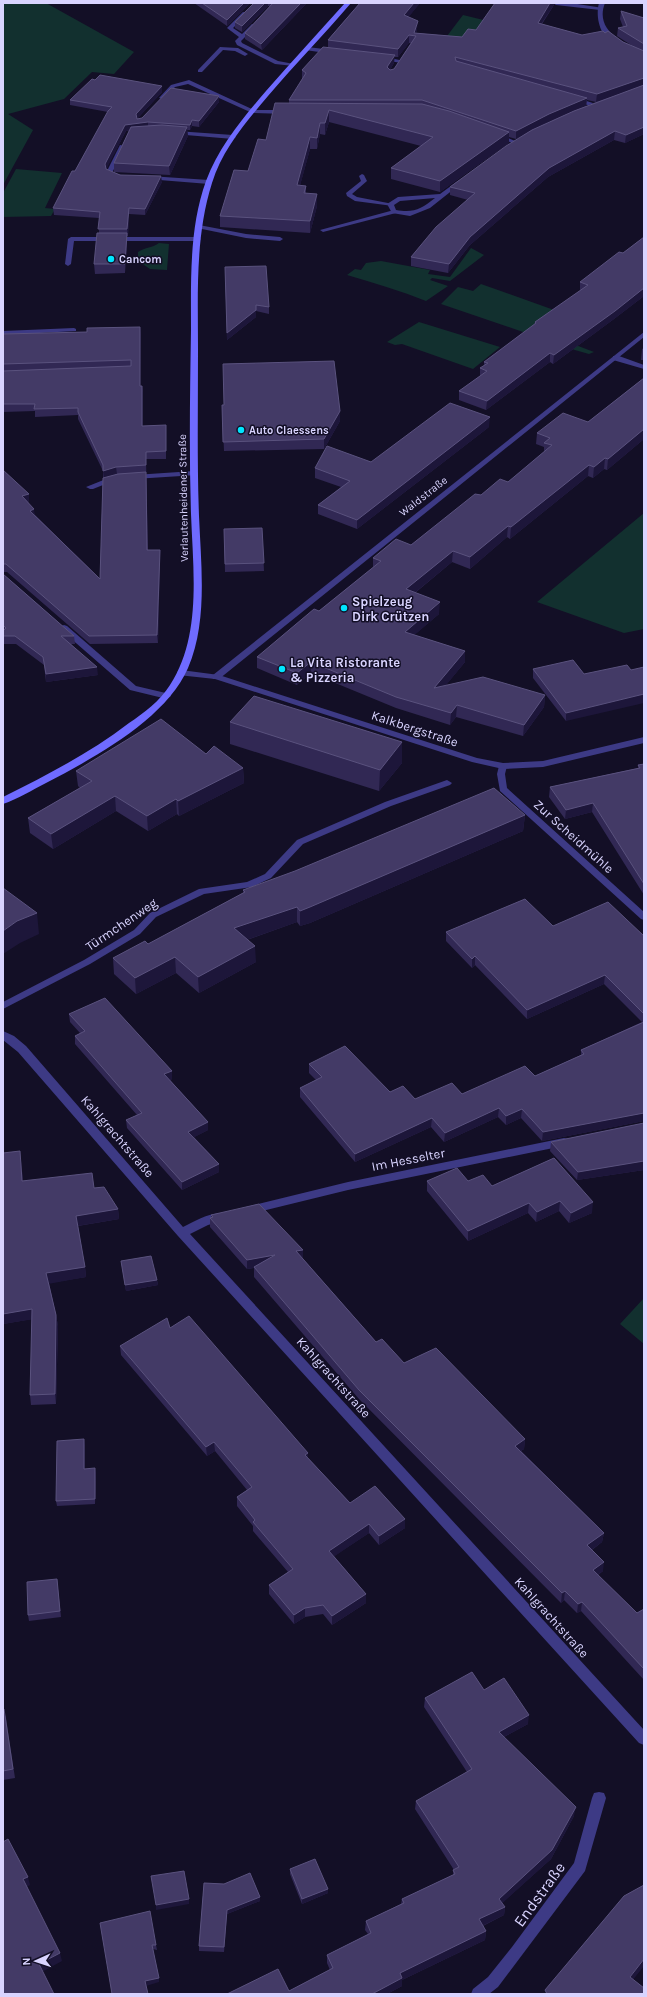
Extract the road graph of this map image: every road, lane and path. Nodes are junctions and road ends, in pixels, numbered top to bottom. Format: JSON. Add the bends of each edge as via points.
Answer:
{"nodes":[{"id":1,"x":348,"y":3,"type":"edge"},
{"id":2,"x":556,"y":3,"type":"edge"},
{"id":3,"x":601,"y":6,"type":"edge"},
{"id":4,"x":249,"y":9,"type":"edge"},
{"id":5,"x":257,"y":22,"type":"edge"},
{"id":6,"x":243,"y":37,"type":"junction"},
{"id":7,"x":624,"y":45,"type":"edge"},
{"id":8,"x":307,"y":49,"type":"junction"},
{"id":9,"x":339,"y":53,"type":"edge"},
{"id":10,"x":378,"y":58,"type":"edge"},
{"id":11,"x":401,"y":61,"type":"edge"},
{"id":12,"x":290,"y":68,"type":"junction"},
{"id":13,"x":200,"y":71,"type":"dead end"},
{"id":14,"x":568,"y":97,"type":"edge"},
{"id":15,"x":158,"y":101,"type":"edge"},
{"id":16,"x":604,"y":103,"type":"edge"},
{"id":17,"x":597,"y":106,"type":"junction"},
{"id":18,"x":252,"y":111,"type":"junction"},
{"id":19,"x":290,"y":112,"type":"edge"},
{"id":20,"x":583,"y":112,"type":"edge"},
{"id":21,"x":165,"y":132,"type":"edge"},
{"id":22,"x":488,"y":132,"type":"edge"},
{"id":23,"x":233,"y":137,"type":"junction"},
{"id":24,"x":126,"y":140,"type":"edge"},
{"id":25,"x":510,"y":147,"type":"edge"},
{"id":26,"x":362,"y":176,"type":"dead end"},
{"id":27,"x":127,"y":177,"type":"edge"},
{"id":28,"x":142,"y":178,"type":"edge"},
{"id":29,"x":466,"y":178,"type":"edge"},
{"id":30,"x":209,"y":182,"type":"junction"},
{"id":31,"x":441,"y":196,"type":"junction"},
{"id":32,"x":391,"y":205,"type":"junction"},
{"id":33,"x":394,"y":212,"type":"junction"},
{"id":34,"x":199,"y":227,"type":"junction"},
{"id":35,"x":322,"y":230,"type":"dead end"},
{"id":36,"x":198,"y":239,"type":"junction"},
{"id":37,"x":280,"y":239,"type":"edge"},
{"id":38,"x":68,"y":264,"type":"dead end"},
{"id":39,"x":74,"y":330,"type":"dead end"},
{"id":40,"x":3,"y":333,"type":"edge"},
{"id":41,"x":644,"y":334,"type":"edge"},
{"id":42,"x":616,"y":358,"type":"junction"},
{"id":43,"x":644,"y":367,"type":"edge"},
{"id":44,"x":194,"y":473,"type":"junction"},
{"id":45,"x":90,"y":487,"type":"dead end"},
{"id":46,"x":56,"y":621,"type":"edge"},
{"id":47,"x":181,"y":673,"type":"junction"},
{"id":48,"x":216,"y":676,"type":"junction"},
{"id":49,"x":167,"y":696,"type":"junction"},
{"id":50,"x":644,"y":740,"type":"edge"},
{"id":51,"x":503,"y":766,"type":"junction"},
{"id":52,"x":447,"y":783,"type":"dead end"},
{"id":53,"x":3,"y":801,"type":"edge"},
{"id":54,"x":644,"y":917,"type":"edge"},
{"id":55,"x":3,"y":1006,"type":"edge"},
{"id":56,"x":3,"y":1036,"type":"edge"},
{"id":57,"x":574,"y":1140,"type":"edge"},
{"id":58,"x":182,"y":1233,"type":"junction"},
{"id":59,"x":644,"y":1739,"type":"edge"},
{"id":60,"x":599,"y":1798,"type":"dead end"},
{"id":61,"x":478,"y":1994,"type":"edge"}],
"edges":[{"from":1,"to":8,"type":"main road","name":"Verlautenheidener Straße"},
{"from":2,"to":3,"type":"street"},
{"from":3,"to":7,"type":"street","via":[[602,26],[611,38]]},
{"from":4,"to":6,"type":"street","via":[[230,28]]},
{"from":5,"to":6,"type":"street"},
{"from":6,"to":12,"type":"street","via":[[238,44]]},
{"from":8,"to":9,"type":"street"},
{"from":8,"to":12,"type":"main road","name":"Verlautenheidener Straße"},
{"from":10,"to":11,"type":"street"},
{"from":12,"to":13,"type":"street","via":[[272,68],[236,49],[222,48]]},
{"from":12,"to":18,"type":"main road","name":"Verlautenheidener Straße"},
{"from":14,"to":17,"type":"street"},
{"from":15,"to":18,"type":"street","via":[[173,86],[189,82]]},
{"from":16,"to":17,"type":"street"},
{"from":17,"to":20,"type":"street"},
{"from":18,"to":19,"type":"street"},
{"from":18,"to":23,"type":"main road","name":"Verlautenheidener Straße"},
{"from":21,"to":23,"type":"street"},
{"from":22,"to":25,"type":"street","via":[[520,141]]},
{"from":23,"to":30,"type":"main road","name":"Verlautenheidener Straße"},
{"from":24,"to":27,"type":"street","via":[[110,174]]},
{"from":26,"to":32,"type":"street","via":[[364,181],[349,192],[349,195],[355,199]]},
{"from":28,"to":30,"type":"street"},
{"from":29,"to":31,"type":"street"},
{"from":30,"to":34,"type":"main road","name":"Verlautenheidener Straße"},
{"from":31,"to":32,"type":"street","via":[[398,199]]},
{"from":31,"to":33,"type":"street","via":[[428,208],[410,214]]},
{"from":32,"to":33,"type":"street"},
{"from":33,"to":35,"type":"street"},
{"from":34,"to":36,"type":"main road","name":"Verlautenheidener Straße"},
{"from":34,"to":37,"type":"street","via":[[246,236]]},
{"from":36,"to":38,"type":"street","via":[[71,240]]},
{"from":36,"to":44,"type":"main road","name":"Verlautenheidener Straße","via":[[195,293]]},
{"from":39,"to":40,"type":"street"},
{"from":41,"to":42,"type":"street","name":"Waldstraße"},
{"from":42,"to":43,"type":"street"},
{"from":42,"to":48,"type":"street","name":"Waldstraße"},
{"from":44,"to":45,"type":"street","via":[[118,478]]},
{"from":44,"to":47,"type":"main road","name":"Verlautenheidener Straße","via":[[197,599],[188,656]]},
{"from":46,"to":49,"type":"street","via":[[133,688]]},
{"from":47,"to":48,"type":"street","name":"Kalkbergstraße"},
{"from":47,"to":49,"type":"main road","name":"Verlautenheidener Straße"},
{"from":48,"to":51,"type":"street","name":"Kalkbergstraße","via":[[475,760]]},
{"from":49,"to":53,"type":"main road","name":"Verlautenheidener Straße","via":[[108,744],[66,770]]},
{"from":50,"to":51,"type":"street","name":"Kalkbergstraße","via":[[543,764]]},
{"from":51,"to":54,"type":"street","name":"Zur Scheidmühle","via":[[503,789]]},
{"from":52,"to":55,"type":"street","name":"Türmchenweg","via":[[388,804],[300,842],[268,876],[248,885],[202,891],[153,915],[137,932],[87,962]]},
{"from":56,"to":58,"type":"street","name":"Kahlgrachtstraße","via":[[22,1050]]},
{"from":57,"to":58,"type":"street","name":"Im Hesselter","via":[[348,1186],[205,1221]]},
{"from":58,"to":59,"type":"street","name":"Kahlgrachtstraße"},
{"from":60,"to":61,"type":"street","name":"Endstraße","via":[[580,1866],[517,1952],[493,1982]]}]}
